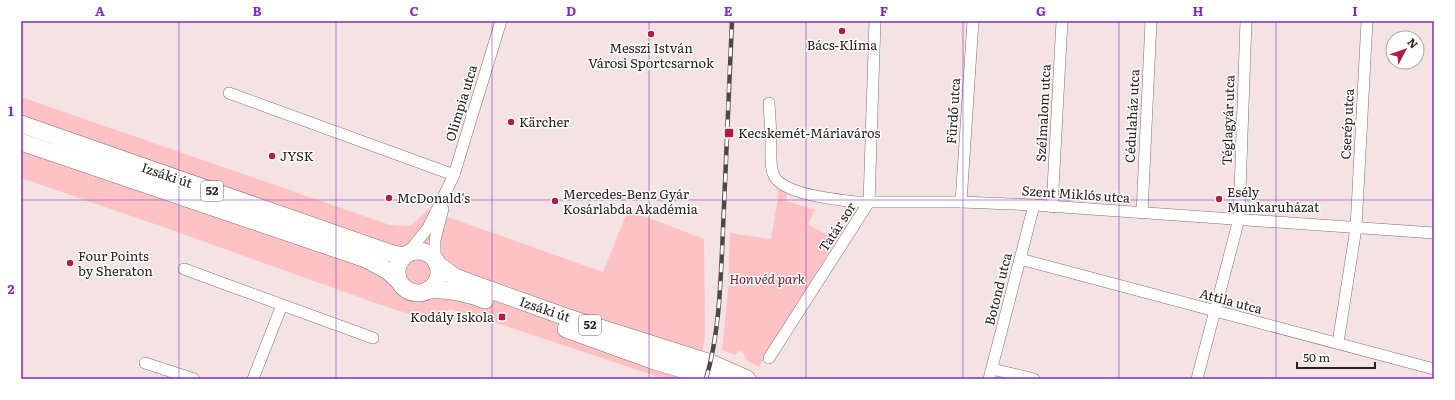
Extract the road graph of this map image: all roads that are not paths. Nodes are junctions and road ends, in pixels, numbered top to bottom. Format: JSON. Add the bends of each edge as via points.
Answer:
{"nodes":[{"id":1,"x":501,"y":21,"type":"edge"},
{"id":2,"x":875,"y":21,"type":"edge"},
{"id":3,"x":973,"y":21,"type":"edge"},
{"id":4,"x":1062,"y":21,"type":"edge"},
{"id":5,"x":1151,"y":21,"type":"edge"},
{"id":6,"x":1246,"y":21,"type":"edge"},
{"id":7,"x":1367,"y":21,"type":"edge"},
{"id":8,"x":229,"y":93,"type":"dead end"},
{"id":9,"x":769,"y":103,"type":"dead end"},
{"id":10,"x":21,"y":124,"type":"edge"},
{"id":11,"x":21,"y":142,"type":"edge"},
{"id":12,"x":454,"y":175,"type":"junction"},
{"id":13,"x":446,"y":193,"type":"junction"},
{"id":14,"x":869,"y":202,"type":"junction"},
{"id":15,"x":961,"y":202,"type":"junction"},
{"id":16,"x":1034,"y":205,"type":"junction"},
{"id":17,"x":1052,"y":207,"type":"junction"},
{"id":18,"x":1142,"y":213,"type":"junction"},
{"id":19,"x":1239,"y":220,"type":"junction"},
{"id":20,"x":1356,"y":228,"type":"junction"},
{"id":21,"x":1434,"y":233,"type":"edge"},
{"id":22,"x":406,"y":255,"type":"junction"},
{"id":23,"x":1020,"y":259,"type":"junction"},
{"id":24,"x":436,"y":263,"type":"junction"},
{"id":25,"x":184,"y":269,"type":"dead end"},
{"id":26,"x":398,"y":280,"type":"junction"},
{"id":27,"x":428,"y":290,"type":"junction"},
{"id":28,"x":282,"y":305,"type":"junction"},
{"id":29,"x":1215,"y":311,"type":"junction"},
{"id":30,"x":373,"y":338,"type":"dead end"},
{"id":31,"x":1338,"y":343,"type":"junction"},
{"id":32,"x":769,"y":358,"type":"dead end"},
{"id":33,"x":145,"y":363,"type":"dead end"},
{"id":34,"x":1434,"y":370,"type":"edge"},
{"id":35,"x":990,"y":374,"type":"edge"},
{"id":36,"x":194,"y":379,"type":"edge"},
{"id":37,"x":253,"y":379,"type":"edge"},
{"id":38,"x":715,"y":379,"type":"edge"},
{"id":39,"x":747,"y":379,"type":"edge"},
{"id":40,"x":1034,"y":379,"type":"edge"},
{"id":41,"x":1197,"y":379,"type":"edge"}],
"edges":[{"from":1,"to":12,"type":"street","name":"Olimpia utca"},
{"from":2,"to":14,"type":"street","name":"Tatár sor"},
{"from":3,"to":15,"type":"street","name":"Fürdő utca"},
{"from":4,"to":17,"type":"street","name":"Szélmalom utca"},
{"from":5,"to":18,"type":"street","name":"Cédulaház utca"},
{"from":6,"to":19,"type":"street","name":"Téglagyár utca"},
{"from":7,"to":20,"type":"street","name":"Cserép utca"},
{"from":8,"to":12,"type":"street"},
{"from":9,"to":14,"type":"street","name":"Szent Miklós utca","via":[[771,166],[775,179],[793,190],[828,198]]},
{"from":10,"to":22,"type":"main road","name":"Izsáki út","number":"52","via":[[382,251]]},
{"from":11,"to":26,"type":"main road","name":"Izsáki út","number":"52","via":[[366,259],[388,271]]},
{"from":12,"to":13,"type":"street","name":"Olimpia utca"},
{"from":13,"to":22,"type":"street","name":"Olimpia utca","via":[[428,228]]},
{"from":13,"to":24,"type":"street","name":"Olimpia utca","via":[[435,240]]},
{"from":14,"to":15,"type":"street","name":"Szent Miklós utca"},
{"from":14,"to":32,"type":"street","name":"Tatár sor"},
{"from":15,"to":16,"type":"street","name":"Szent Miklós utca"},
{"from":16,"to":17,"type":"street","name":"Szent Miklós utca"},
{"from":16,"to":23,"type":"street","name":"Botond utca"},
{"from":17,"to":18,"type":"street","name":"Szent Miklós utca"},
{"from":18,"to":19,"type":"street","name":"Szent Miklós utca"},
{"from":19,"to":20,"type":"street","name":"Szent Miklós utca"},
{"from":19,"to":29,"type":"street","name":"Téglagyár utca"},
{"from":20,"to":21,"type":"street","name":"Szent Miklós utca"},
{"from":20,"to":31,"type":"street","name":"Cserép utca"},
{"from":22,"to":24,"type":"main road","number":"52","via":[[414,251],[425,252]]},
{"from":22,"to":26,"type":"main road","via":[[397,268]]},
{"from":23,"to":29,"type":"street","name":"Attila utca"},
{"from":23,"to":35,"type":"street","name":"Botond utca"},
{"from":24,"to":27,"type":"main road","via":[[438,278]]},
{"from":24,"to":39,"type":"main road","name":"Izsáki út","number":"52","via":[[465,281],[566,317],[711,363]]},
{"from":25,"to":28,"type":"street"},
{"from":26,"to":27,"type":"main road","number":"52","via":[[402,287],[409,291],[417,293]]},
{"from":27,"to":38,"type":"main road","name":"Izsáki út","number":"52","via":[[474,296],[652,360]]},
{"from":28,"to":30,"type":"street"},
{"from":28,"to":37,"type":"street"},
{"from":29,"to":31,"type":"street","name":"Attila utca"},
{"from":29,"to":41,"type":"street","name":"Téglagyár utca"},
{"from":31,"to":34,"type":"street","name":"Attila utca"},
{"from":33,"to":36,"type":"street"},
{"from":35,"to":40,"type":"street"}]}
